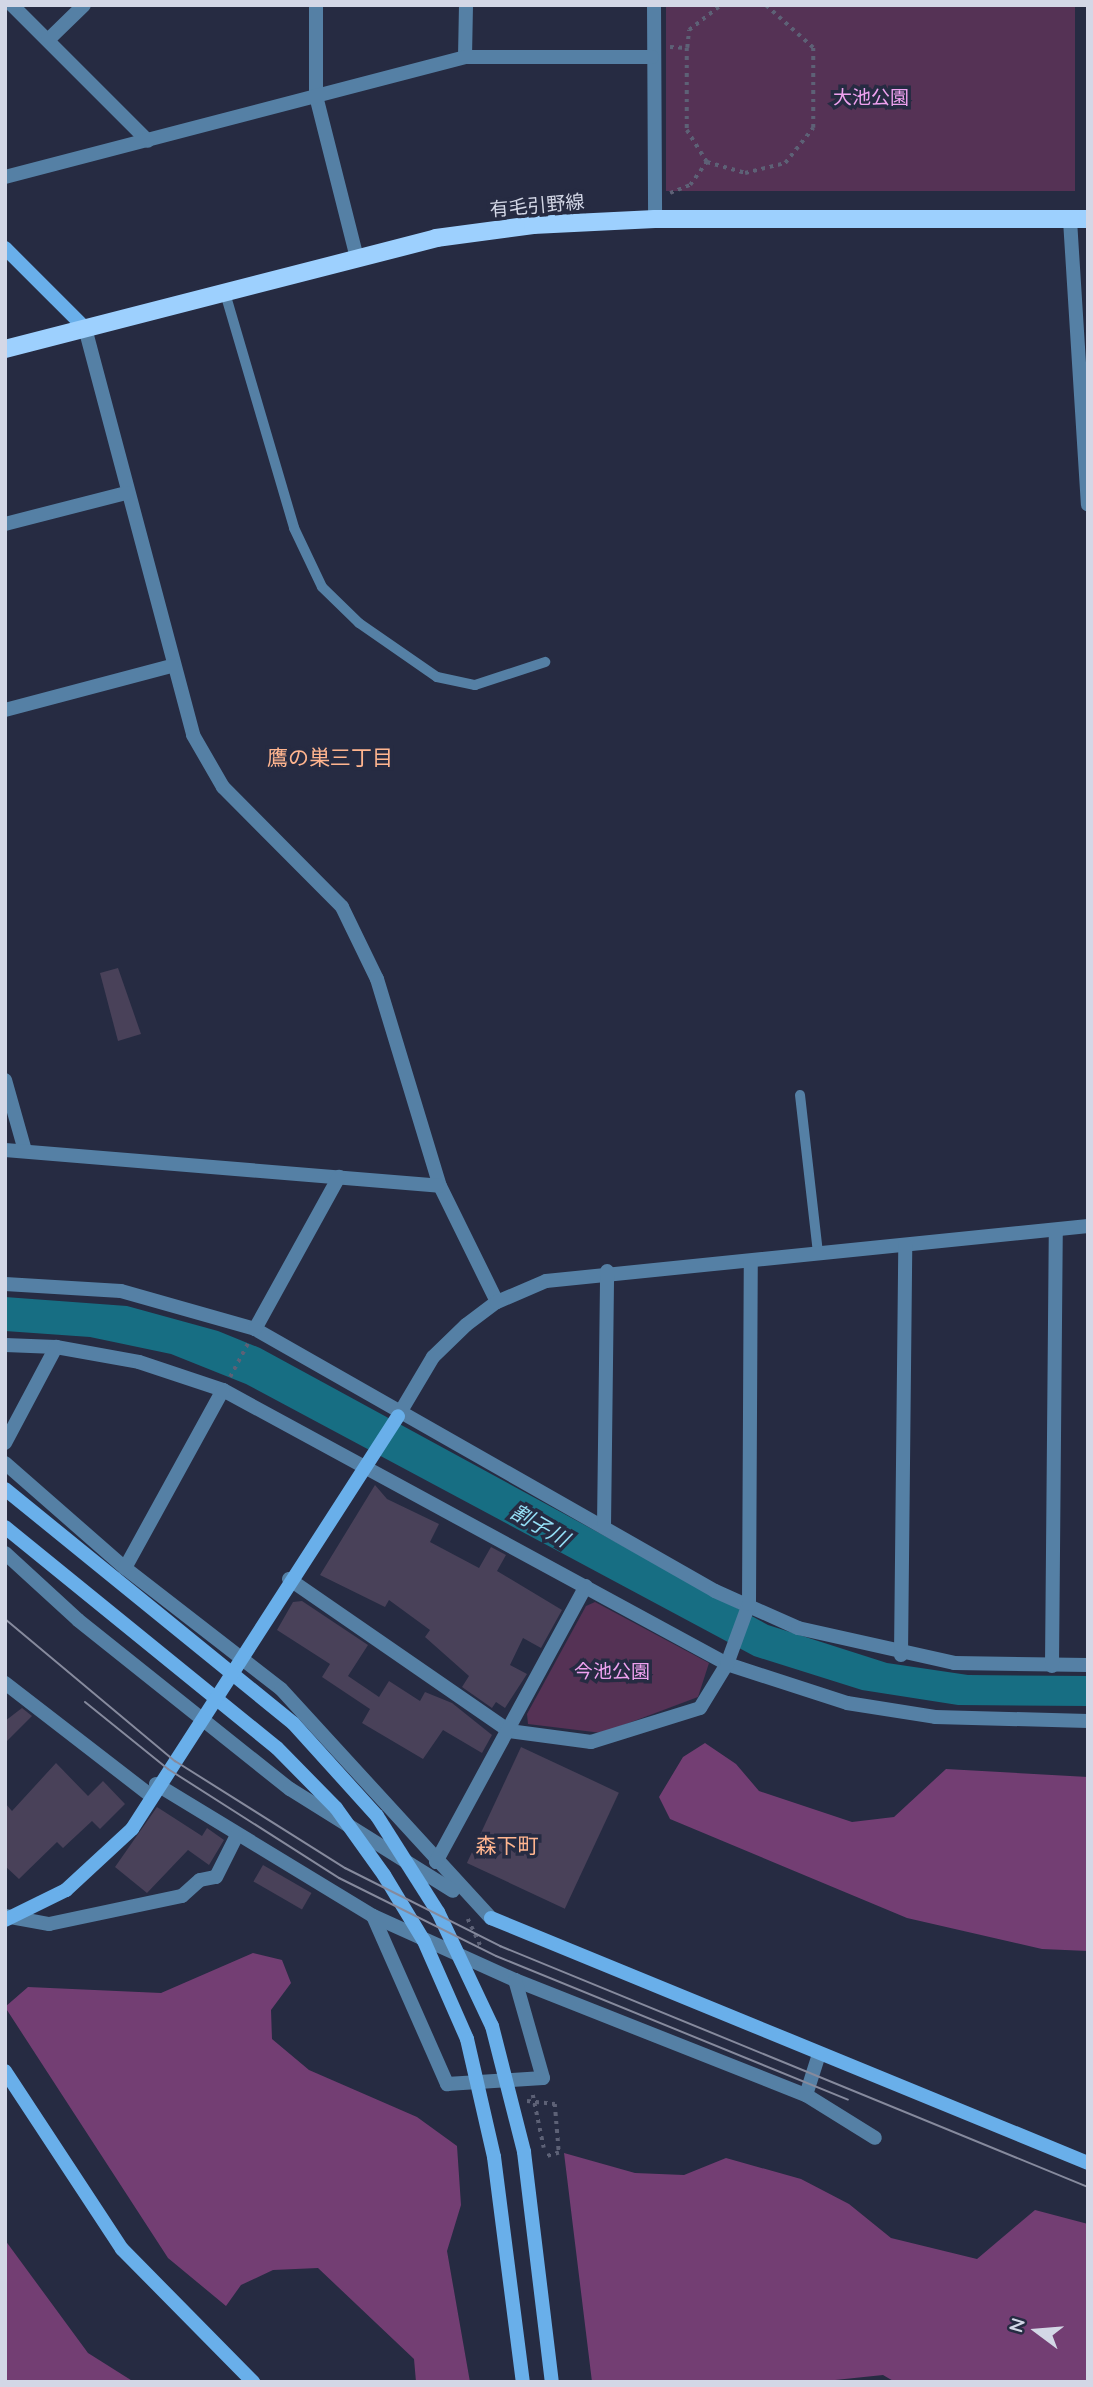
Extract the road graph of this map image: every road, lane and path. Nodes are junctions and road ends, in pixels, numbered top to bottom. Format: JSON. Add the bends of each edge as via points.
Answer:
{"nodes":[{"id":1,"x":12,"y":5,"type":"edge"},
{"id":2,"x":84,"y":5,"type":"edge"},
{"id":3,"x":316,"y":5,"type":"edge"},
{"id":4,"x":466,"y":5,"type":"edge"},
{"id":5,"x":654,"y":5,"type":"edge"},
{"id":6,"x":721,"y":5,"type":"edge"},
{"id":7,"x":765,"y":5,"type":"edge"},
{"id":8,"x":48,"y":40,"type":"junction"},
{"id":9,"x":687,"y":48,"type":"junction"},
{"id":10,"x":652,"y":52,"type":"junction"},
{"id":11,"x":465,"y":57,"type":"junction"},
{"id":12,"x":316,"y":96,"type":"junction"},
{"id":13,"x":148,"y":141,"type":"junction"},
{"id":14,"x":707,"y":162,"type":"junction"},
{"id":15,"x":5,"y":177,"type":"edge"},
{"id":16,"x":653,"y":201,"type":"junction"},
{"id":17,"x":655,"y":219,"type":"junction"},
{"id":18,"x":1079,"y":219,"type":"edge"},
{"id":19,"x":5,"y":248,"type":"edge"},
{"id":20,"x":357,"y":258,"type":"junction"},
{"id":21,"x":225,"y":293,"type":"junction"},
{"id":22,"x":85,"y":328,"type":"junction"},
{"id":23,"x":5,"y":349,"type":"edge"},
{"id":24,"x":126,"y":493,"type":"junction"},
{"id":25,"x":1088,"y":504,"type":"edge"},
{"id":26,"x":5,"y":524,"type":"edge"},
{"id":27,"x":545,"y":662,"type":"dead end"},
{"id":28,"x":171,"y":666,"type":"junction"},
{"id":29,"x":5,"y":710,"type":"edge"},
{"id":30,"x":5,"y":1080,"type":"edge"},
{"id":31,"x":800,"y":1095,"type":"dead end"},
{"id":32,"x":24,"y":1147,"type":"junction"},
{"id":33,"x":5,"y":1150,"type":"edge"},
{"id":34,"x":340,"y":1177,"type":"junction"},
{"id":35,"x":440,"y":1186,"type":"junction"},
{"id":36,"x":1088,"y":1226,"type":"edge"},
{"id":37,"x":1056,"y":1231,"type":"junction"},
{"id":38,"x":905,"y":1245,"type":"junction"},
{"id":39,"x":818,"y":1253,"type":"junction"},
{"id":40,"x":751,"y":1261,"type":"junction"},
{"id":41,"x":607,"y":1271,"type":"junction"},
{"id":42,"x":5,"y":1284,"type":"edge"},
{"id":43,"x":497,"y":1302,"type":"junction"},
{"id":44,"x":253,"y":1333,"type":"junction"},
{"id":45,"x":5,"y":1345,"type":"edge"},
{"id":46,"x":56,"y":1347,"type":"junction"},
{"id":47,"x":225,"y":1386,"type":"junction"},
{"id":48,"x":400,"y":1413,"type":"junction"},
{"id":49,"x":5,"y":1443,"type":"edge"},
{"id":50,"x":367,"y":1460,"type":"junction"},
{"id":51,"x":5,"y":1463,"type":"edge"},
{"id":52,"x":5,"y":1489,"type":"edge"},
{"id":53,"x":5,"y":1527,"type":"edge"},
{"id":54,"x":604,"y":1527,"type":"junction"},
{"id":55,"x":5,"y":1553,"type":"edge"},
{"id":56,"x":125,"y":1568,"type":"junction"},
{"id":57,"x":289,"y":1578,"type":"junction"},
{"id":58,"x":586,"y":1586,"type":"junction"},
{"id":59,"x":748,"y":1607,"type":"junction"},
{"id":60,"x":901,"y":1655,"type":"junction"},
{"id":61,"x":241,"y":1656,"type":"junction"},
{"id":62,"x":729,"y":1660,"type":"junction"},
{"id":63,"x":1052,"y":1665,"type":"junction"},
{"id":64,"x":1088,"y":1665,"type":"edge"},
{"id":65,"x":5,"y":1683,"type":"edge"},
{"id":66,"x":204,"y":1716,"type":"junction"},
{"id":67,"x":1088,"y":1721,"type":"edge"},
{"id":68,"x":509,"y":1731,"type":"junction"},
{"id":69,"x":153,"y":1789,"type":"junction"},
{"id":70,"x":236,"y":1837,"type":"junction"},
{"id":71,"x":436,"y":1862,"type":"junction"},
{"id":72,"x":373,"y":1916,"type":"junction"},
{"id":73,"x":491,"y":1918,"type":"junction"},
{"id":74,"x":6,"y":1919,"type":"edge"},
{"id":75,"x":515,"y":1980,"type":"junction"},
{"id":76,"x":819,"y":2054,"type":"junction"},
{"id":77,"x":5,"y":2071,"type":"edge"},
{"id":78,"x":806,"y":2095,"type":"junction"},
{"id":79,"x":555,"y":2104,"type":"dead end"},
{"id":80,"x":875,"y":2138,"type":"dead end"},
{"id":81,"x":545,"y":2157,"type":"dead end"},
{"id":82,"x":1088,"y":2163,"type":"edge"},
{"id":83,"x":253,"y":2382,"type":"edge"},
{"id":84,"x":523,"y":2382,"type":"edge"},
{"id":85,"x":552,"y":2382,"type":"edge"}],
"edges":[{"from":1,"to":8,"type":"street"},
{"from":2,"to":8,"type":"street"},
{"from":3,"to":12,"type":"street"},
{"from":4,"to":11,"type":"street"},
{"from":5,"to":10,"type":"street"},
{"from":6,"to":9,"type":"path","via":[[689,30]]},
{"from":7,"to":14,"type":"path","via":[[813,48],[813,128],[799,151],[765,173]]},
{"from":8,"to":13,"type":"street"},
{"from":9,"to":10,"type":"path"},
{"from":9,"to":14,"type":"path","via":[[687,130]]},
{"from":10,"to":11,"type":"street"},
{"from":10,"to":16,"type":"street"},
{"from":11,"to":12,"type":"street"},
{"from":12,"to":13,"type":"street"},
{"from":12,"to":20,"type":"street"},
{"from":13,"to":15,"type":"street"},
{"from":14,"to":16,"type":"path","via":[[690,185]]},
{"from":16,"to":17,"type":"street"},
{"from":17,"to":18,"type":"main road","name":"有毛引野線"},
{"from":17,"to":20,"type":"main road","name":"有毛引野線","via":[[450,236]]},
{"from":18,"to":25,"type":"street"},
{"from":19,"to":22,"type":"street"},
{"from":20,"to":21,"type":"main road","name":"有毛引野線"},
{"from":21,"to":22,"type":"main road","name":"有毛引野線"},
{"from":21,"to":27,"type":"lane","via":[[294,528],[322,587],[359,623],[437,677],[475,685]]},
{"from":22,"to":23,"type":"main road","name":"有毛引野線"},
{"from":22,"to":24,"type":"street"},
{"from":24,"to":26,"type":"street"},
{"from":24,"to":28,"type":"street"},
{"from":28,"to":29,"type":"street"},
{"from":28,"to":35,"type":"street","via":[[193,734],[223,788],[342,907],[377,979]]},
{"from":30,"to":32,"type":"street"},
{"from":31,"to":39,"type":"lane"},
{"from":32,"to":33,"type":"street"},
{"from":32,"to":34,"type":"street"},
{"from":34,"to":35,"type":"street"},
{"from":34,"to":44,"type":"street"},
{"from":35,"to":43,"type":"street"},
{"from":36,"to":37,"type":"street"},
{"from":37,"to":38,"type":"street"},
{"from":37,"to":63,"type":"street"},
{"from":38,"to":39,"type":"street"},
{"from":38,"to":60,"type":"street"},
{"from":39,"to":40,"type":"street"},
{"from":40,"to":41,"type":"street"},
{"from":40,"to":59,"type":"street"},
{"from":41,"to":43,"type":"street","via":[[546,1281]]},
{"from":41,"to":54,"type":"street"},
{"from":42,"to":44,"type":"street","via":[[121,1291]]},
{"from":43,"to":48,"type":"street","via":[[433,1357]]},
{"from":44,"to":47,"type":"path"},
{"from":44,"to":48,"type":"street"},
{"from":45,"to":46,"type":"street"},
{"from":46,"to":47,"type":"street"},
{"from":46,"to":49,"type":"street"},
{"from":47,"to":50,"type":"street"},
{"from":47,"to":56,"type":"street"},
{"from":48,"to":50,"type":"street"},
{"from":48,"to":54,"type":"street"},
{"from":50,"to":57,"type":"street"},
{"from":50,"to":58,"type":"street"},
{"from":51,"to":56,"type":"street"},
{"from":52,"to":85,"type":"street","via":[[293,1723],[377,1815],[438,1912],[492,2026],[524,2152]]},
{"from":53,"to":84,"type":"street","via":[[277,1748],[336,1808],[424,1941],[467,2039],[494,2157]]},
{"from":54,"to":59,"type":"street"},
{"from":55,"to":66,"type":"street","via":[[78,1620]]},
{"from":56,"to":61,"type":"street"},
{"from":57,"to":61,"type":"street"},
{"from":57,"to":68,"type":"street"},
{"from":58,"to":62,"type":"street"},
{"from":58,"to":68,"type":"street"},
{"from":59,"to":60,"type":"street","via":[[798,1628]]},
{"from":59,"to":62,"type":"street"},
{"from":60,"to":63,"type":"street","via":[[954,1664]]},
{"from":61,"to":66,"type":"street"},
{"from":61,"to":71,"type":"street","via":[[329,1735]]},
{"from":62,"to":67,"type":"street","via":[[848,1703],[935,1717]]},
{"from":62,"to":68,"type":"street","via":[[700,1707],[625,1733],[592,1742]]},
{"from":63,"to":64,"type":"street"},
{"from":65,"to":69,"type":"street"},
{"from":66,"to":69,"type":"street"},
{"from":66,"to":73,"type":"street","via":[[290,1788]]},
{"from":68,"to":71,"type":"street"},
{"from":69,"to":70,"type":"street"},
{"from":69,"to":74,"type":"street","via":[[132,1829],[101,1862],[66,1890]]},
{"from":70,"to":72,"type":"street"},
{"from":70,"to":74,"type":"street","via":[[216,1877],[200,1880],[182,1896],[81,1920]]},
{"from":71,"to":73,"type":"street"},
{"from":72,"to":75,"type":"street"},
{"from":72,"to":75,"type":"street","via":[[447,2084],[543,2078]]},
{"from":73,"to":76,"type":"street"},
{"from":75,"to":78,"type":"street"},
{"from":76,"to":78,"type":"street"},
{"from":76,"to":82,"type":"street"},
{"from":77,"to":83,"type":"street","via":[[122,2249]]},
{"from":78,"to":80,"type":"street"},
{"from":79,"to":81,"type":"path","via":[[559,2153]]}]}
